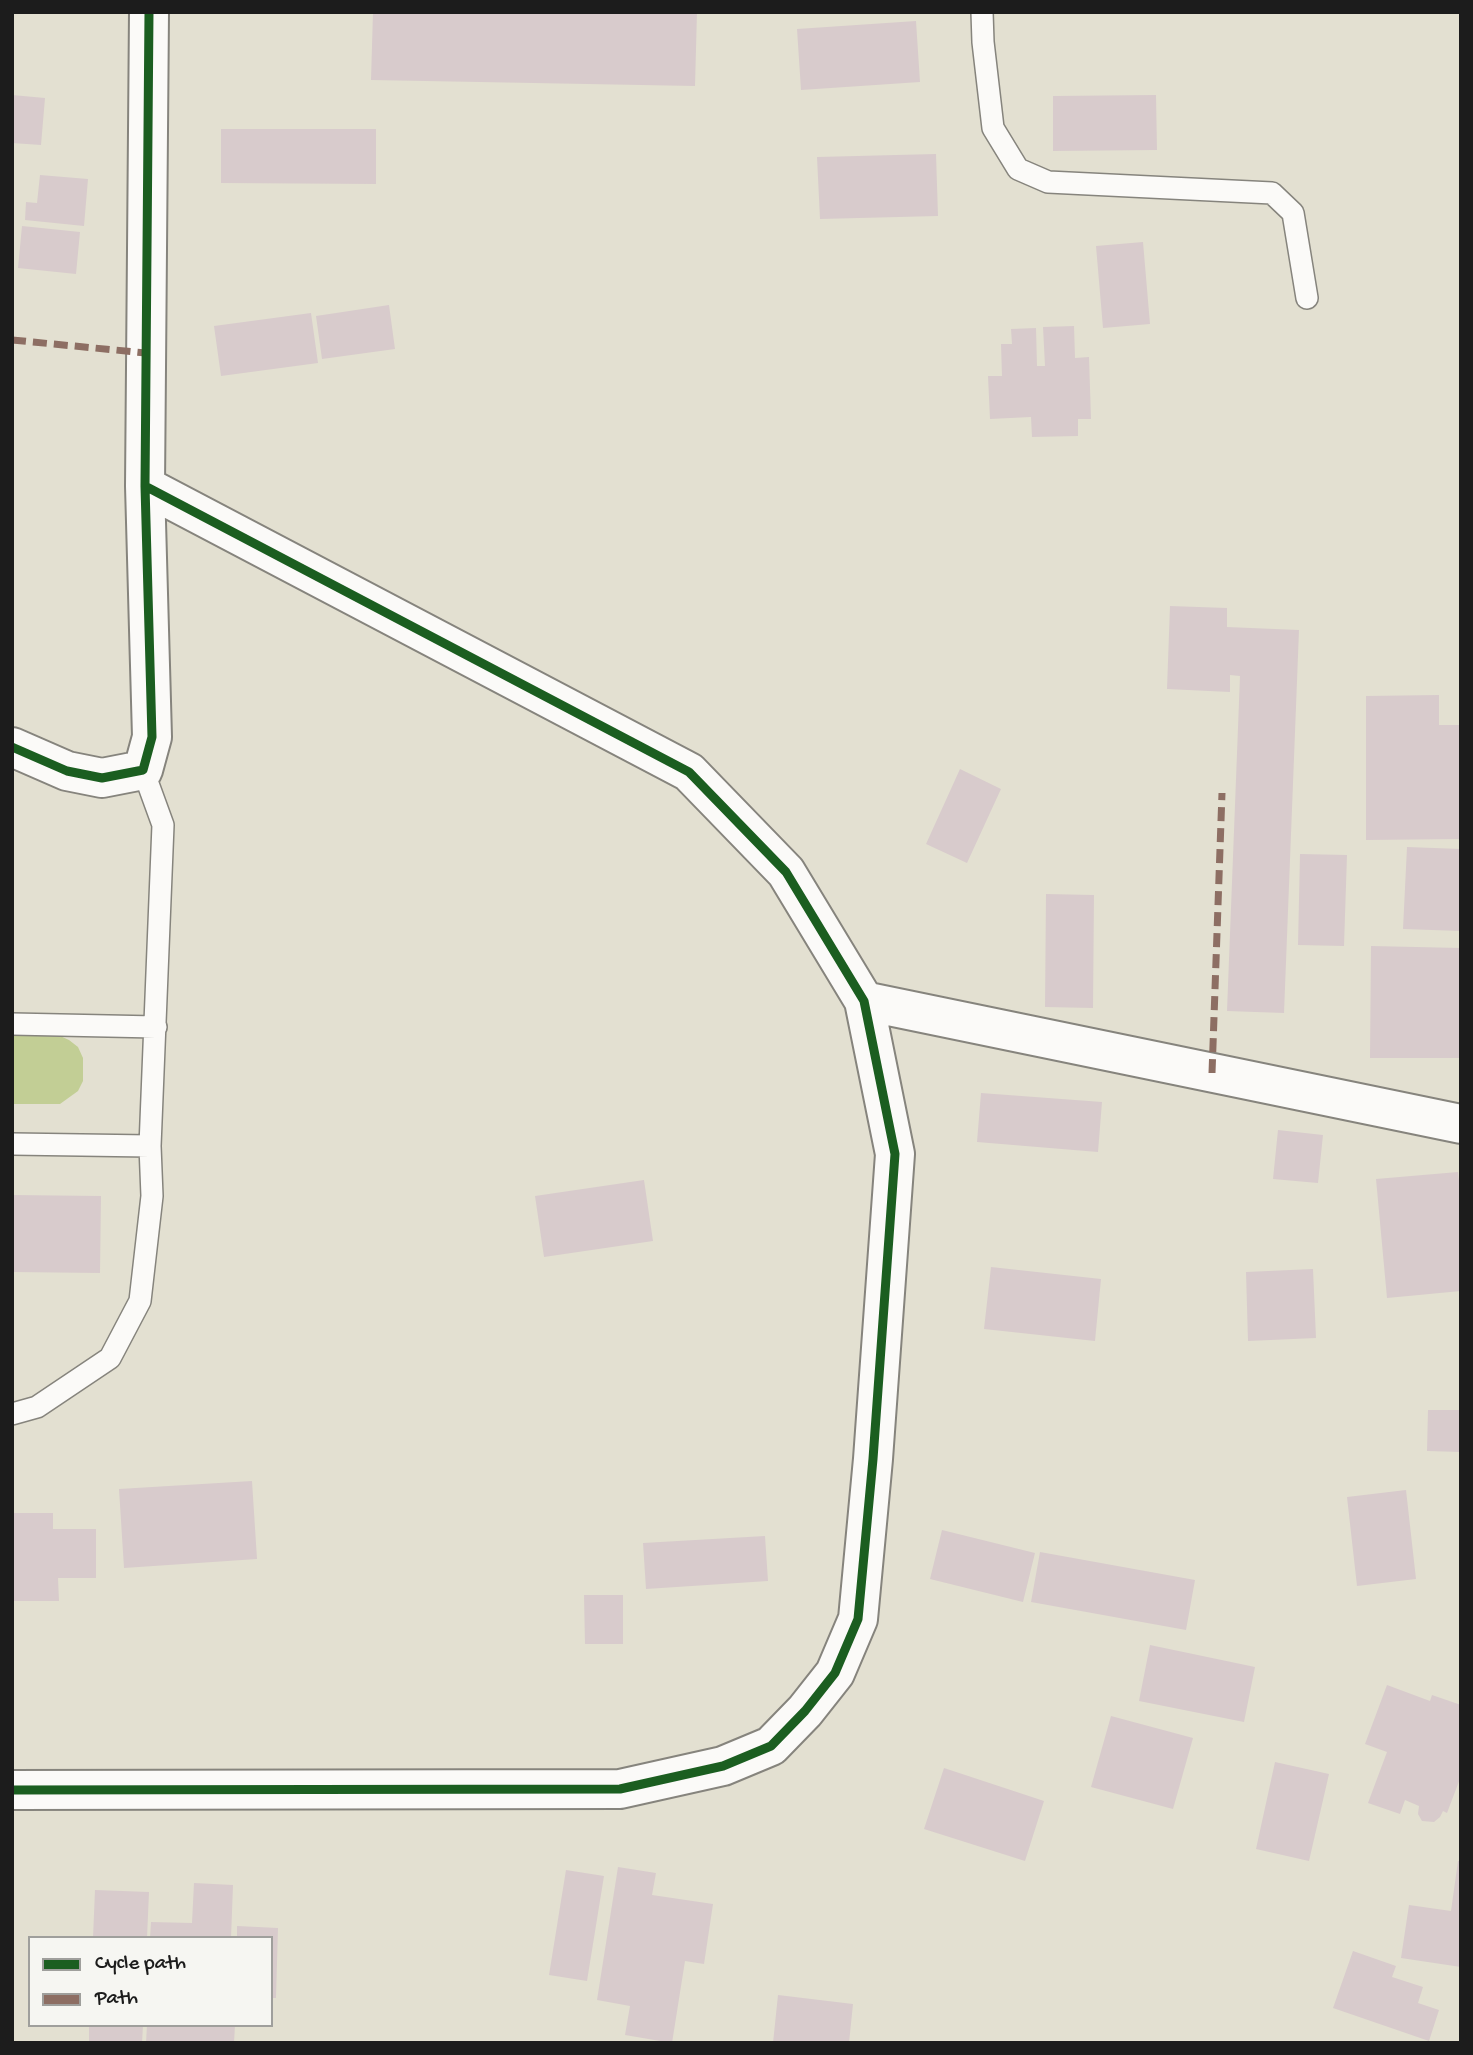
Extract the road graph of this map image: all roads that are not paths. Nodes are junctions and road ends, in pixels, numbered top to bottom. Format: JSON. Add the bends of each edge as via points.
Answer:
{"nodes":[{"id":1,"x":149,"y":12,"type":"edge"},
{"id":2,"x":982,"y":12,"type":"edge"},
{"id":3,"x":1307,"y":298,"type":"dead end"},
{"id":4,"x":145,"y":486,"type":"junction"},
{"id":5,"x":12,"y":747,"type":"edge"},
{"id":6,"x":143,"y":770,"type":"junction"},
{"id":7,"x":864,"y":1000,"type":"junction"},
{"id":8,"x":12,"y":1024,"type":"edge"},
{"id":9,"x":156,"y":1027,"type":"junction"},
{"id":10,"x":1461,"y":1124,"type":"edge"},
{"id":11,"x":12,"y":1144,"type":"edge"},
{"id":12,"x":150,"y":1146,"type":"junction"},
{"id":13,"x":12,"y":1414,"type":"edge"},
{"id":14,"x":12,"y":1790,"type":"edge"}],
"edges":[{"from":1,"to":4,"type":"street"},
{"from":2,"to":3,"type":"lane","via":[[993,128],[1018,169],[1048,182],[1272,192],[1293,213]]},
{"from":4,"to":6,"type":"street","via":[[152,737]]},
{"from":4,"to":7,"type":"street","via":[[689,772],[786,872]]},
{"from":5,"to":6,"type":"street","via":[[67,771],[102,778]]},
{"from":6,"to":9,"type":"lane","via":[[163,825]]},
{"from":7,"to":10,"type":"street"},
{"from":7,"to":14,"type":"street","via":[[895,1154],[858,1619],[835,1673],[771,1746],[723,1766],[620,1789]]},
{"from":8,"to":9,"type":"lane"},
{"from":9,"to":12,"type":"lane"},
{"from":11,"to":12,"type":"lane"},
{"from":12,"to":13,"type":"lane","via":[[152,1196],[140,1301],[110,1358],[37,1406]]}]}
